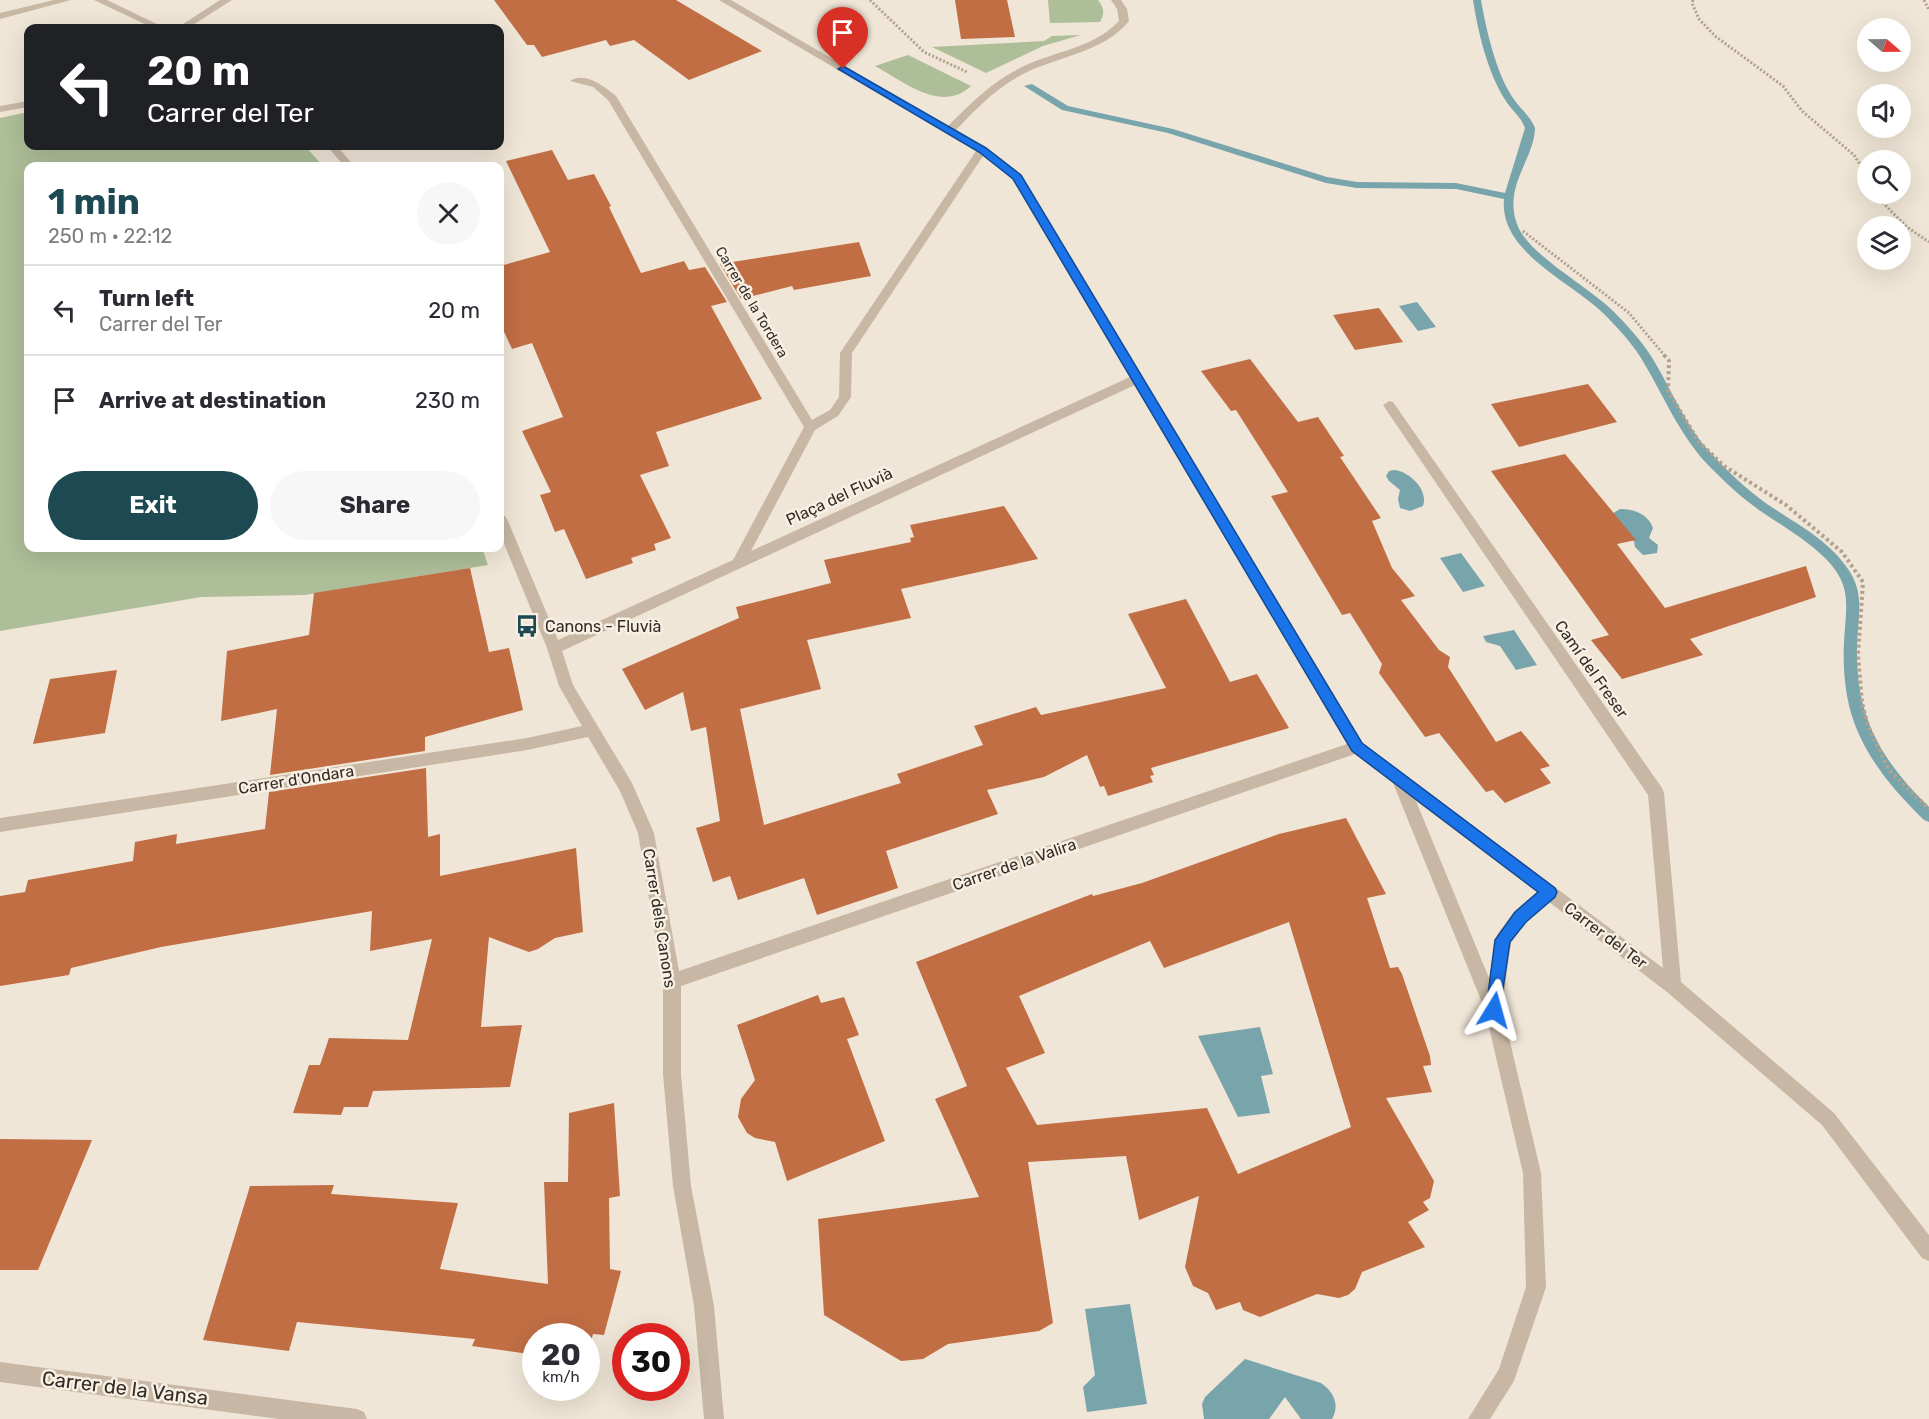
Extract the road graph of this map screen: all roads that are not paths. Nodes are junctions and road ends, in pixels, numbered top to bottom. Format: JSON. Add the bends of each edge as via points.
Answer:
{"nodes":[{"id":1,"x":66,"y":0,"type":"edge"},
{"id":2,"x":99,"y":0,"type":"edge"},
{"id":3,"x":227,"y":0,"type":"edge"},
{"id":4,"x":724,"y":0,"type":"edge"},
{"id":5,"x":1116,"y":0,"type":"edge"},
{"id":6,"x":0,"y":16,"type":"edge"},
{"id":7,"x":151,"y":24,"type":"edge"},
{"id":8,"x":188,"y":24,"type":"edge"},
{"id":9,"x":575,"y":81,"type":"dead end"},
{"id":10,"x":24,"y":105,"type":"edge"},
{"id":11,"x":0,"y":109,"type":"edge"},
{"id":12,"x":950,"y":130,"type":"junction"},
{"id":13,"x":335,"y":150,"type":"edge"},
{"id":14,"x":982,"y":150,"type":"junction"},
{"id":15,"x":346,"y":162,"type":"edge"},
{"id":16,"x":1139,"y":378,"type":"junction"},
{"id":17,"x":1389,"y":405,"type":"dead end"},
{"id":18,"x":810,"y":427,"type":"junction"},
{"id":19,"x":504,"y":529,"type":"edge"},
{"id":20,"x":739,"y":561,"type":"junction"},
{"id":21,"x":554,"y":648,"type":"junction"},
{"id":22,"x":592,"y":730,"type":"junction"},
{"id":23,"x":1357,"y":747,"type":"junction"},
{"id":24,"x":1401,"y":782,"type":"junction"},
{"id":25,"x":0,"y":825,"type":"edge"},
{"id":26,"x":1549,"y":892,"type":"junction"},
{"id":27,"x":672,"y":981,"type":"junction"},
{"id":28,"x":1673,"y":986,"type":"junction"},
{"id":29,"x":1494,"y":1010,"type":"junction"},
{"id":30,"x":1929,"y":1251,"type":"edge"},
{"id":31,"x":0,"y":1372,"type":"edge"},
{"id":32,"x":357,"y":1419,"type":"edge"},
{"id":33,"x":714,"y":1419,"type":"edge"},
{"id":34,"x":1478,"y":1419,"type":"edge"}],
"edges":[{"from":1,"to":6,"type":"street"},
{"from":2,"to":7,"type":"street"},
{"from":3,"to":8,"type":"street"},
{"from":4,"to":12,"type":"street","name":"Carrer del Ter"},
{"from":5,"to":12,"type":"street","via":[[1125,21],[1116,33],[1049,57],[994,86]]},
{"from":9,"to":18,"type":"street","name":"Carrer de la Tordera","via":[[596,84],[612,98]]},
{"from":10,"to":11,"type":"street"},
{"from":12,"to":14,"type":"street","name":"Carrer del Ter"},
{"from":13,"to":15,"type":"street"},
{"from":14,"to":16,"type":"street","name":"Carrer del Ter","via":[[1017,177]]},
{"from":14,"to":18,"type":"street","via":[[846,353],[845,397],[834,413]]},
{"from":16,"to":20,"type":"street","name":"Plaça del Fluvià"},
{"from":16,"to":23,"type":"street","name":"Carrer del Ter"},
{"from":17,"to":28,"type":"street","name":"Camí del Freser","via":[[1656,793]]},
{"from":18,"to":20,"type":"street"},
{"from":19,"to":21,"type":"street","name":"Carrer dels Canons"},
{"from":20,"to":21,"type":"street","name":"Plaça del Fluvià"},
{"from":21,"to":22,"type":"street","name":"Carrer dels Canons","via":[[566,686]]},
{"from":22,"to":25,"type":"street","name":"Carrer d'Ondara","via":[[527,744]]},
{"from":22,"to":27,"type":"street","name":"Carrer dels Canons","via":[[626,788],[646,833]]},
{"from":23,"to":24,"type":"street","name":"Carrer del Ter"},
{"from":23,"to":27,"type":"street","name":"Carrer de la Valira"},
{"from":24,"to":26,"type":"street","name":"Carrer del Ter"},
{"from":24,"to":29,"type":"street"},
{"from":26,"to":28,"type":"street","name":"Carrer del Ter"},
{"from":26,"to":29,"type":"street","via":[[1520,917],[1503,940]]},
{"from":27,"to":33,"type":"street","name":"Carrer dels Canons","via":[[672,1074],[681,1186],[705,1306]]},
{"from":28,"to":30,"type":"street","name":"Carrer del Ter","via":[[1828,1119]]},
{"from":29,"to":34,"type":"street","via":[[1532,1173],[1536,1287],[1507,1374]]},
{"from":31,"to":32,"type":"street","name":"Carrer de la Vansa"}]}
